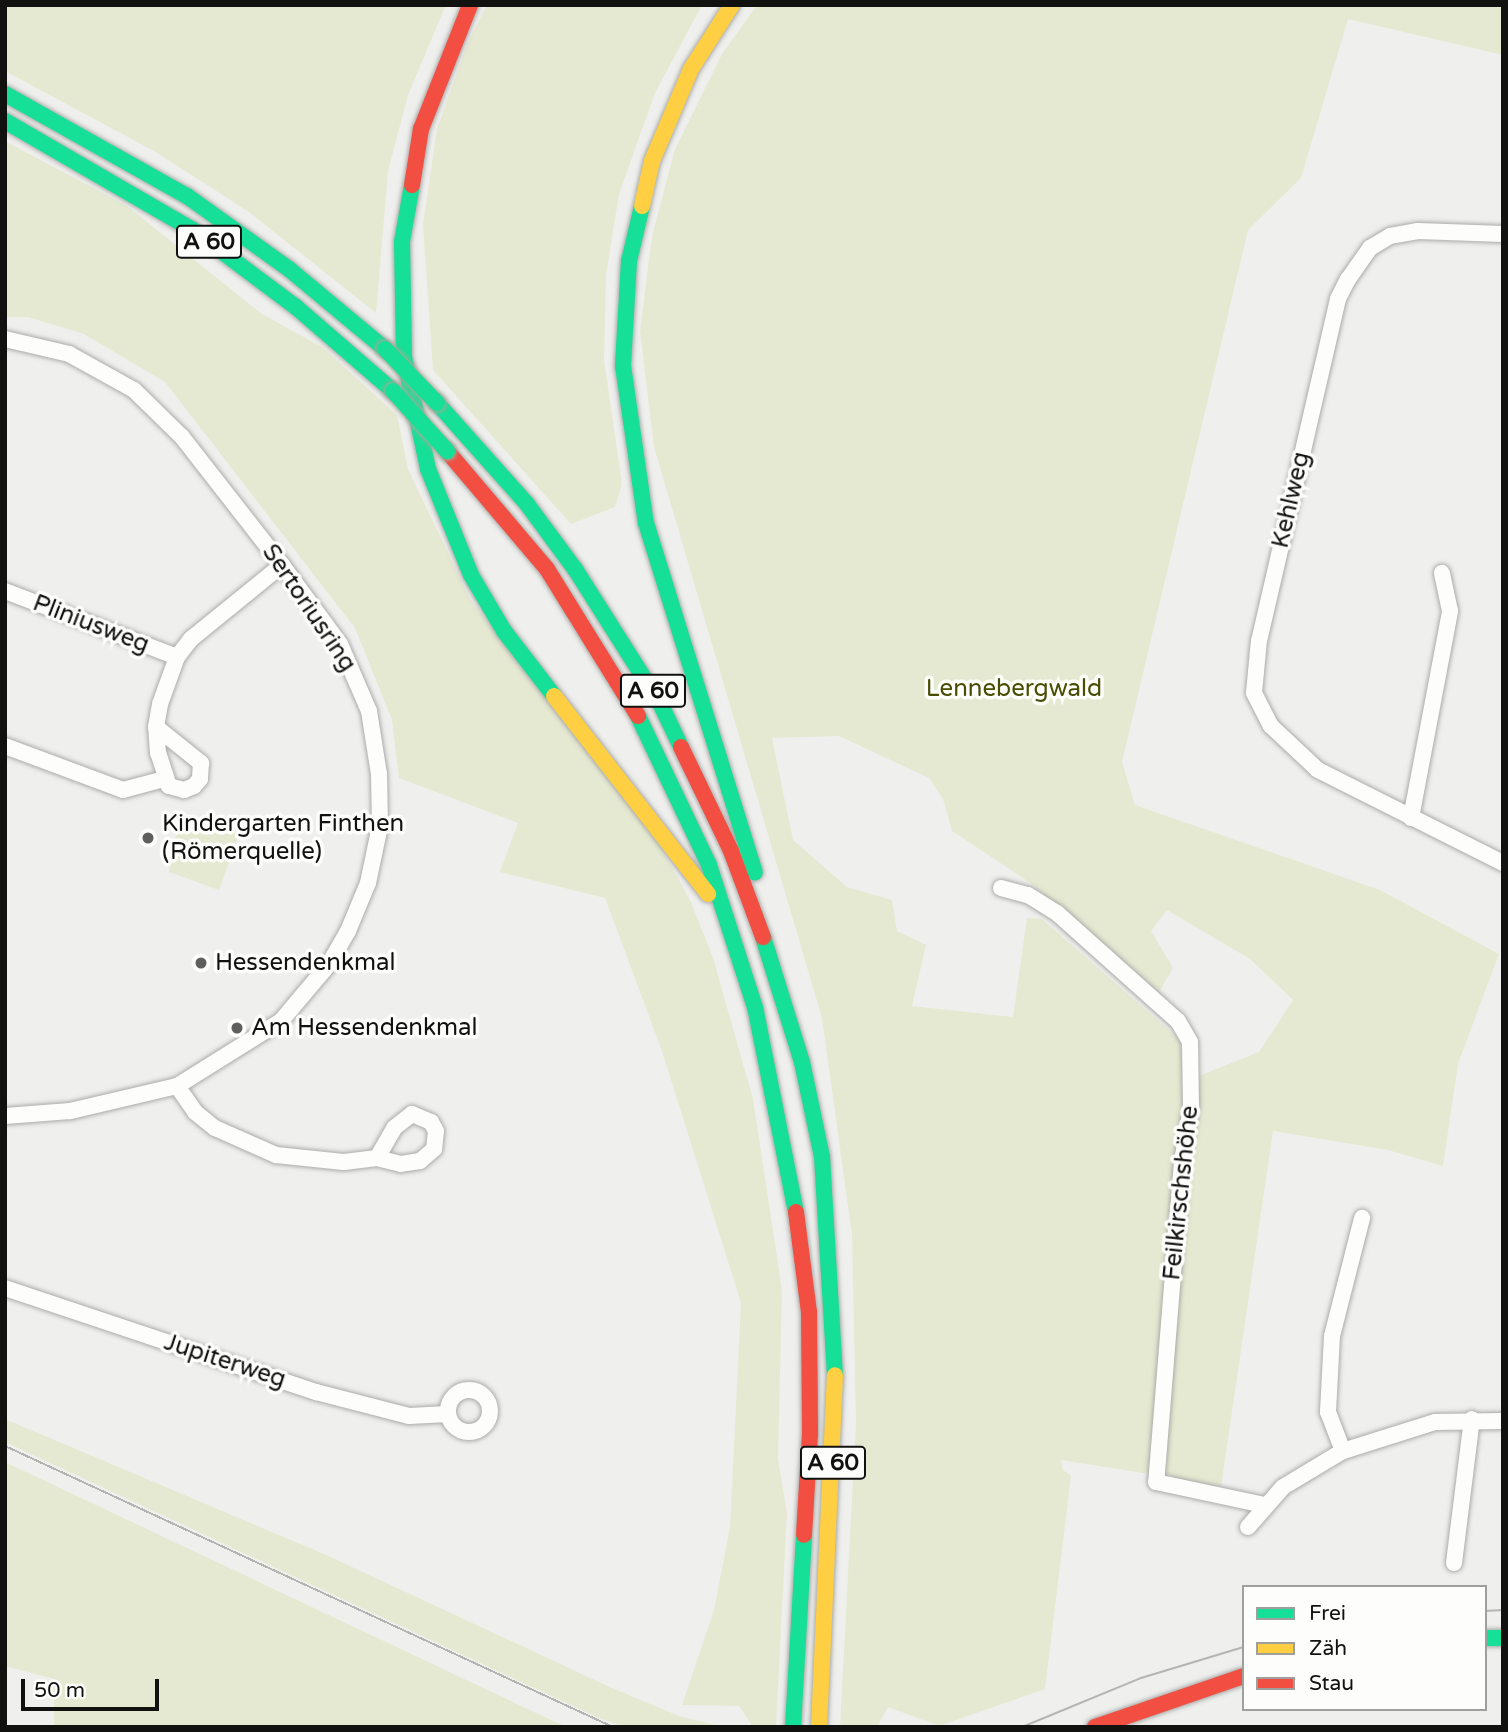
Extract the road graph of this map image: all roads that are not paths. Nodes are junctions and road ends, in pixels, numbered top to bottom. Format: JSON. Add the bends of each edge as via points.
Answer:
{"nodes":[{"id":1,"x":470,"y":5,"type":"edge"},
{"id":2,"x":732,"y":5,"type":"edge"},
{"id":3,"x":5,"y":94,"type":"edge"},
{"id":4,"x":5,"y":121,"type":"edge"},
{"id":5,"x":1503,"y":234,"type":"edge"},
{"id":6,"x":5,"y":339,"type":"edge"},
{"id":7,"x":282,"y":565,"type":"junction"},
{"id":8,"x":1442,"y":573,"type":"dead end"},
{"id":9,"x":5,"y":591,"type":"edge"},
{"id":10,"x":177,"y":657,"type":"junction"},
{"id":11,"x":156,"y":727,"type":"junction"},
{"id":12,"x":5,"y":746,"type":"edge"},
{"id":13,"x":164,"y":779,"type":"junction"},
{"id":14,"x":1411,"y":818,"type":"junction"},
{"id":15,"x":1503,"y":863,"type":"edge"},
{"id":16,"x":1001,"y":888,"type":"dead end"},
{"id":17,"x":737,"y":945,"type":"junction"},
{"id":18,"x":775,"y":970,"type":"junction"},
{"id":19,"x":177,"y":1086,"type":"junction"},
{"id":20,"x":5,"y":1116,"type":"edge"},
{"id":21,"x":377,"y":1158,"type":"dead end"},
{"id":22,"x":1362,"y":1218,"type":"dead end"},
{"id":23,"x":5,"y":1287,"type":"edge"},
{"id":24,"x":447,"y":1414,"type":"dead end"},
{"id":25,"x":1502,"y":1418,"type":"edge"},
{"id":26,"x":1472,"y":1419,"type":"junction"},
{"id":27,"x":1343,"y":1451,"type":"junction"},
{"id":28,"x":1264,"y":1505,"type":"junction"},
{"id":29,"x":1248,"y":1527,"type":"dead end"},
{"id":30,"x":1454,"y":1563,"type":"dead end"},
{"id":31,"x":1242,"y":1677,"type":"edge"},
{"id":32,"x":793,"y":1721,"type":"edge"},
{"id":33,"x":819,"y":1722,"type":"edge"},
{"id":34,"x":1095,"y":1727,"type":"edge"}],
"edges":[{"from":1,"to":17,"type":"main road","via":[[421,129],[402,242],[404,357],[428,469],[461,554],[504,631],[670,840]]},
{"from":2,"to":18,"type":"main road","via":[[691,69],[652,161],[629,261],[623,366],[646,523],[684,653],[736,800]]},
{"from":3,"to":18,"type":"main road","number":"A 60","bridge":true,"via":[[187,196],[289,269],[385,349],[527,505],[620,636],[698,777]]},
{"from":4,"to":17,"type":"main road","number":"A 60","bridge":true,"via":[[193,230],[296,307],[393,391],[447,451],[547,569],[602,653],[693,826]]},
{"from":5,"to":14,"type":"street","name":"Kehlweg","via":[[1418,231],[1390,236],[1370,248],[1356,265],[1338,299],[1259,640],[1254,693],[1271,726],[1318,770]]},
{"from":6,"to":7,"type":"street","name":"Sertoriusring","via":[[69,354],[134,390],[182,437]]},
{"from":7,"to":10,"type":"street","name":"Pliniusweg","via":[[200,632]]},
{"from":7,"to":19,"type":"street","name":"Sertoriusring","via":[[340,644],[369,711],[379,774],[380,826],[374,858],[348,931],[302,999],[254,1042]]},
{"from":8,"to":14,"type":"street","via":[[1450,611]]},
{"from":9,"to":10,"type":"street","name":"Pliniusweg"},
{"from":10,"to":11,"type":"street","name":"Pliniusweg"},
{"from":11,"to":13,"type":"street","name":"Pliniusweg"},
{"from":11,"to":13,"type":"street","via":[[201,763],[200,779],[194,786],[176,790]]},
{"from":12,"to":13,"type":"street","via":[[123,790]]},
{"from":14,"to":15,"type":"street","name":"Kehlweg"},
{"from":16,"to":28,"type":"street","name":"Feilkirschshöhe","via":[[1028,895],[1057,912],[1178,1021],[1191,1042],[1191,1107],[1182,1162],[1156,1482]]},
{"from":17,"to":32,"type":"main road","number":"A 60","via":[[772,1072],[809,1312],[810,1434]]},
{"from":18,"to":33,"type":"main road","number":"A 60","via":[[802,1062],[822,1157],[834,1298],[835,1424]]},
{"from":19,"to":20,"type":"street","name":"Sertoriusring","via":[[70,1111]]},
{"from":19,"to":21,"type":"street","via":[[215,1128],[251,1147],[302,1159],[344,1162]]},
{"from":22,"to":27,"type":"street","via":[[1332,1336],[1328,1412]]},
{"from":23,"to":24,"type":"street","name":"Jupiterweg","via":[[316,1392],[409,1416]]},
{"from":25,"to":26,"type":"street"},
{"from":26,"to":27,"type":"street","via":[[1405,1429]]},
{"from":26,"to":30,"type":"street"},
{"from":27,"to":28,"type":"street","via":[[1283,1486]]},
{"from":28,"to":29,"type":"street"},
{"from":31,"to":34,"type":"main road"}]}
